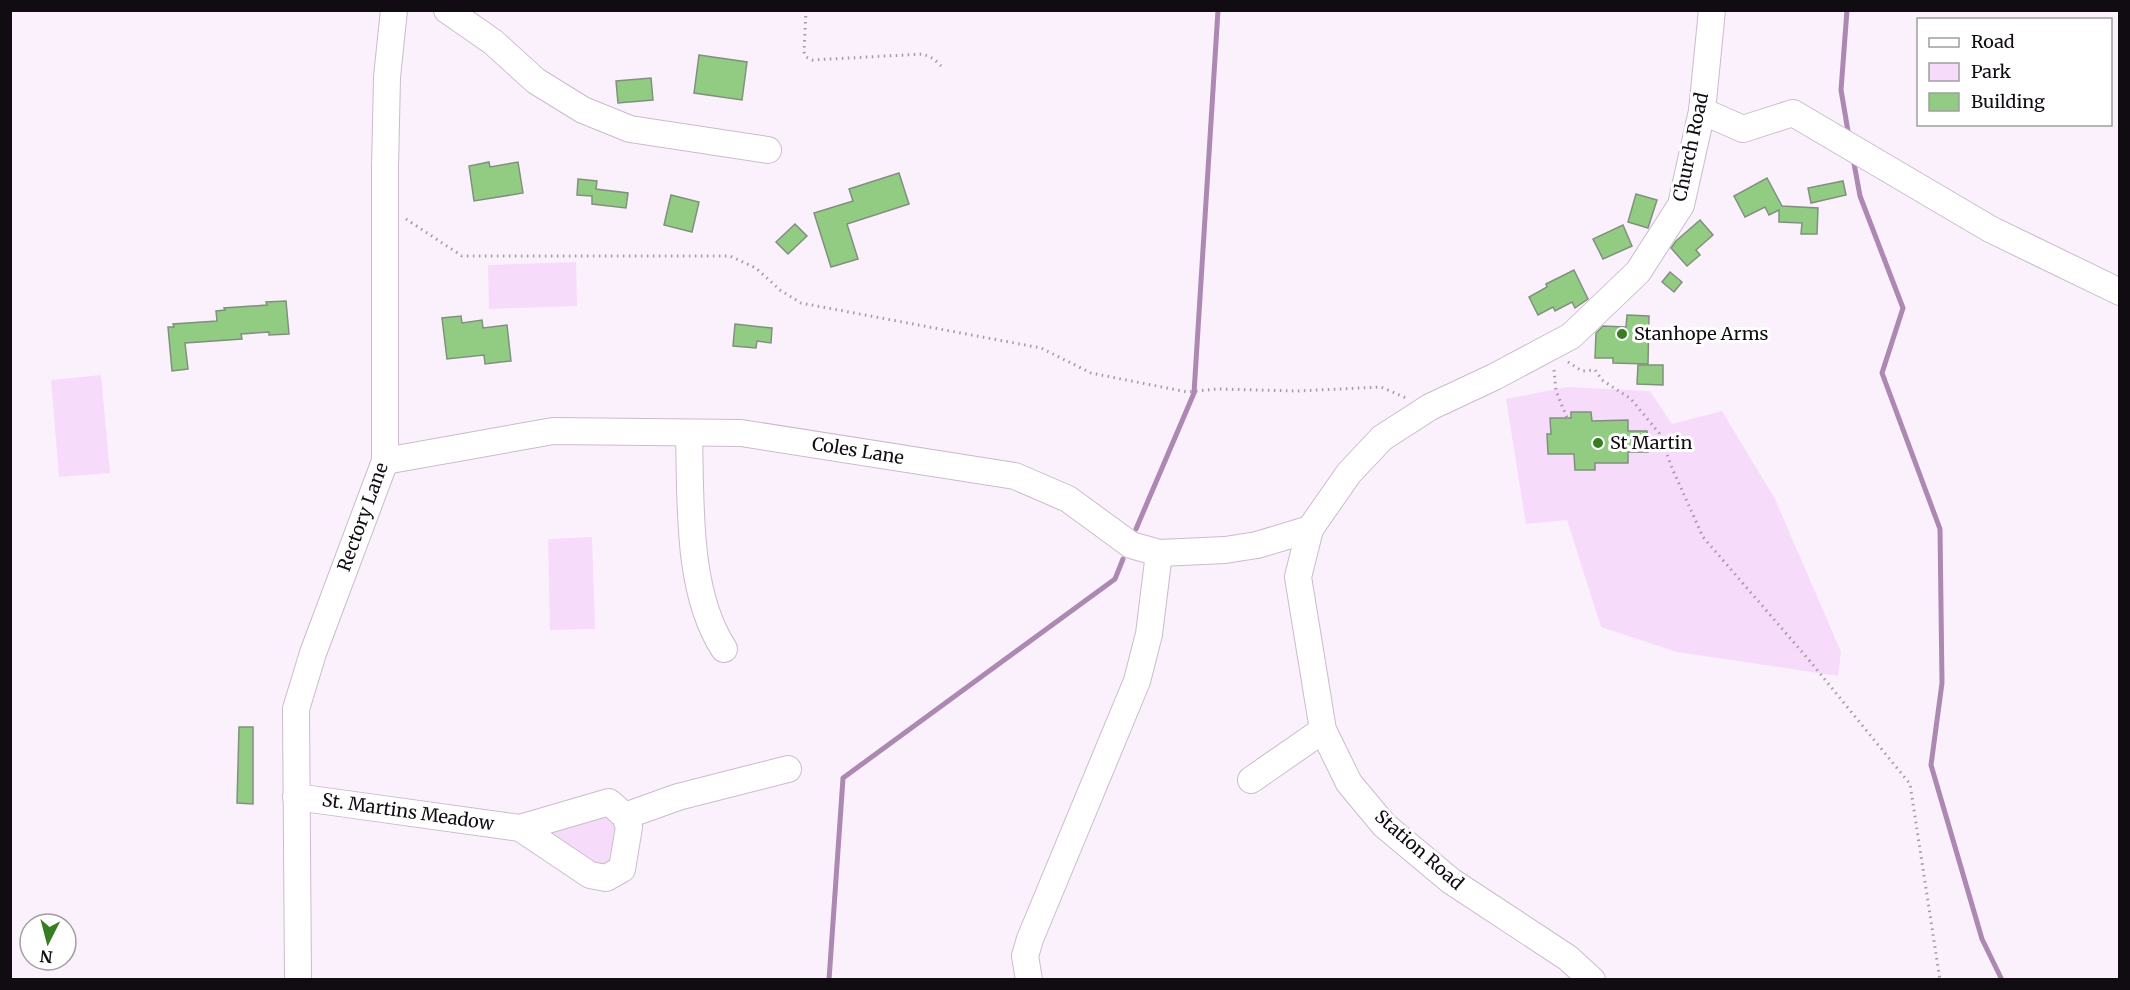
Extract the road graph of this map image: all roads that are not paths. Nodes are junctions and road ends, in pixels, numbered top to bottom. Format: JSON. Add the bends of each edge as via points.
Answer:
{"nodes":[{"id":1,"x":394,"y":10,"type":"edge"},
{"id":2,"x":447,"y":10,"type":"edge"},
{"id":3,"x":1712,"y":10,"type":"edge"},
{"id":4,"x":1702,"y":111,"type":"junction"},
{"id":5,"x":768,"y":150,"type":"dead end"},
{"id":6,"x":2120,"y":292,"type":"edge"},
{"id":7,"x":689,"y":434,"type":"junction"},
{"id":8,"x":386,"y":461,"type":"junction"},
{"id":9,"x":1310,"y":529,"type":"junction"},
{"id":10,"x":1257,"y":545,"type":"junction"},
{"id":11,"x":1160,"y":553,"type":"junction"},
{"id":12,"x":1298,"y":577,"type":"junction"},
{"id":13,"x":724,"y":649,"type":"dead end"},
{"id":14,"x":1323,"y":730,"type":"junction"},
{"id":15,"x":788,"y":769,"type":"dead end"},
{"id":16,"x":1251,"y":780,"type":"dead end"},
{"id":17,"x":296,"y":797,"type":"junction"},
{"id":18,"x":625,"y":816,"type":"junction"},
{"id":19,"x":520,"y":828,"type":"junction"},
{"id":20,"x":298,"y":980,"type":"edge"},
{"id":21,"x":1029,"y":980,"type":"edge"},
{"id":22,"x":1592,"y":980,"type":"edge"}],
"edges":[{"from":1,"to":8,"type":"street","name":"Rectory Lane","via":[[387,77]]},
{"from":2,"to":5,"type":"street","via":[[493,42],[536,81],[583,110],[630,129]]},
{"from":3,"to":4,"type":"street","name":"Church Road"},
{"from":4,"to":6,"type":"street","via":[[1743,129],[1793,113],[1990,230]]},
{"from":4,"to":9,"type":"street","name":"Church Road","via":[[1682,205],[1638,272],[1571,336],[1430,407],[1382,438],[1349,473]]},
{"from":7,"to":8,"type":"street","name":"Coles Lane","via":[[553,432]]},
{"from":7,"to":11,"type":"street","name":"Coles Lane","via":[[741,433],[1015,476],[1068,499],[1131,545]]},
{"from":7,"to":13,"type":"street","via":[[691,524],[701,598]]},
{"from":8,"to":17,"type":"street","name":"Rectory Lane","via":[[313,653],[296,709]]},
{"from":9,"to":10,"type":"street","name":"Coles Lane"},
{"from":9,"to":12,"type":"street","name":"Station Road"},
{"from":10,"to":11,"type":"street","name":"Coles Lane"},
{"from":10,"to":12,"type":"street","via":[[1282,558]]},
{"from":11,"to":21,"type":"street","via":[[1149,634],[1137,681],[1030,939],[1025,956]]},
{"from":12,"to":14,"type":"street","name":"Station Road"},
{"from":14,"to":16,"type":"street"},
{"from":14,"to":22,"type":"street","name":"Station Road","via":[[1350,783],[1384,825],[1451,880],[1568,958]]},
{"from":15,"to":18,"type":"street","via":[[678,797]]},
{"from":17,"to":19,"type":"street","name":"St. Martins Meadow"},
{"from":17,"to":20,"type":"street","name":"Rectory Lane"},
{"from":18,"to":19,"type":"street","name":"St. Martins Meadow","via":[[609,802]]},
{"from":18,"to":19,"type":"street","name":"St. Martins Meadow","via":[[629,827],[622,869],[606,878],[590,875]]}]}
